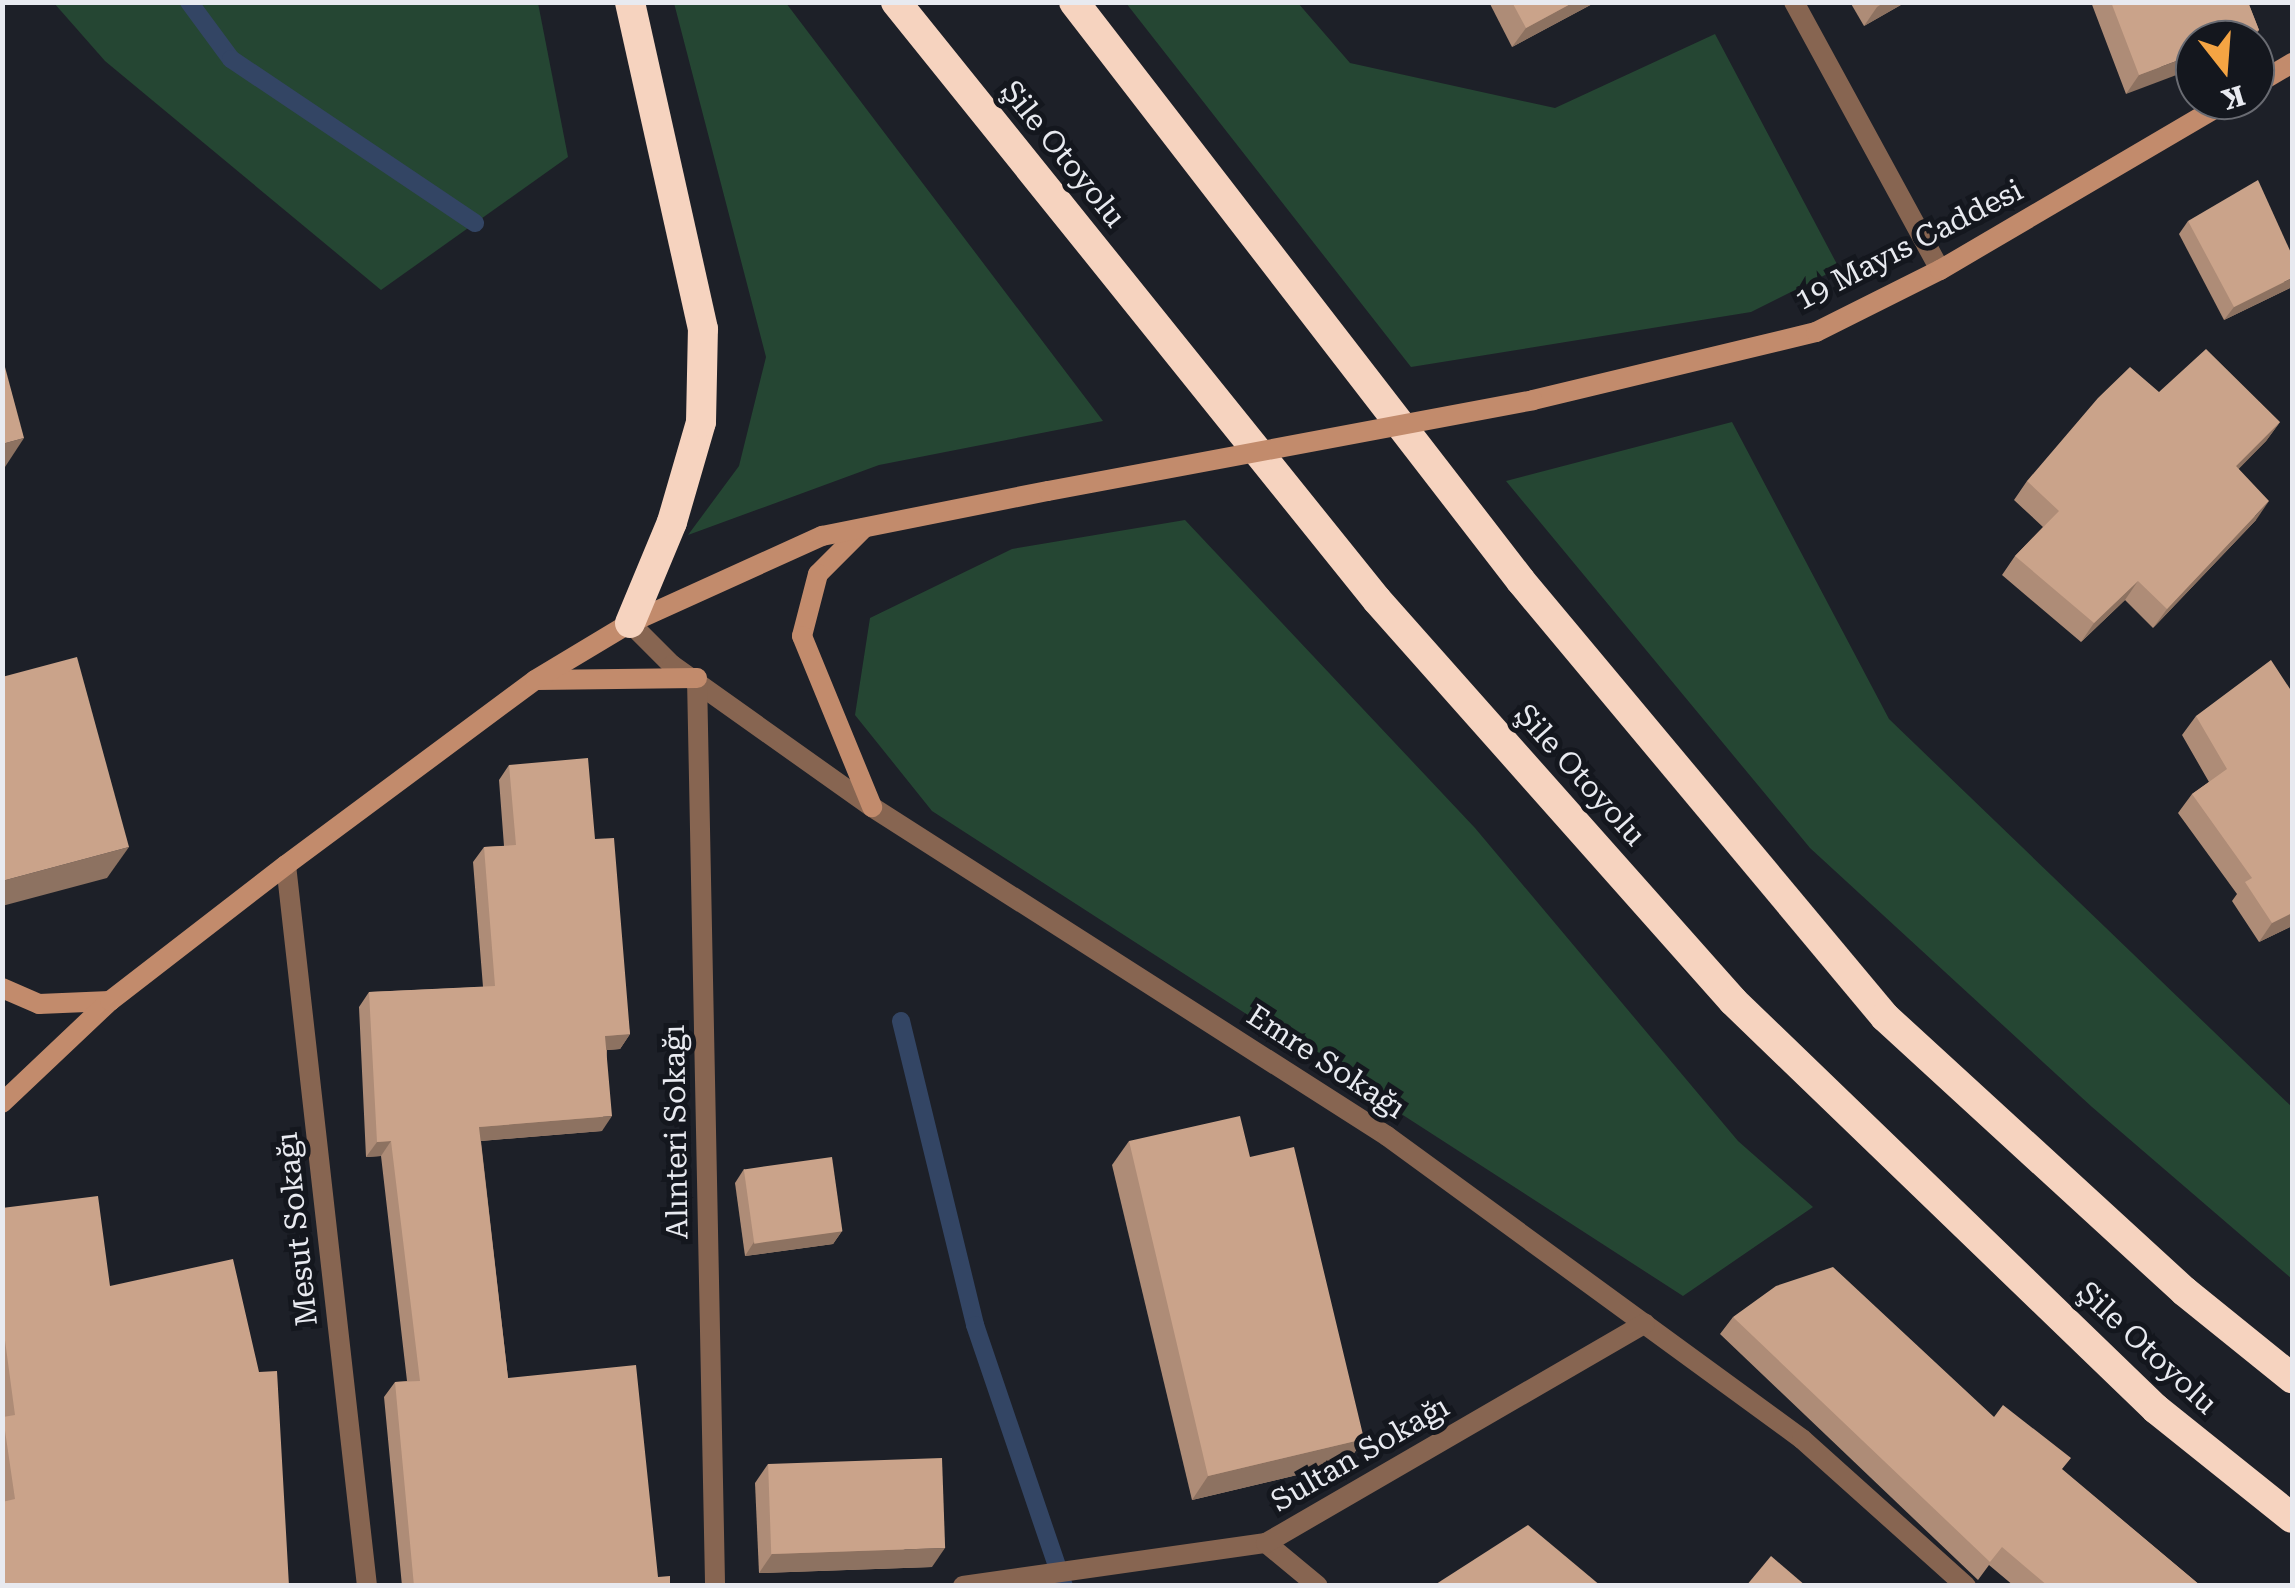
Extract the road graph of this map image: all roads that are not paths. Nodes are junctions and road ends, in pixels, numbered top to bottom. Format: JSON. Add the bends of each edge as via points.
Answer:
{"nodes":[{"id":1,"x":630,"y":2,"type":"edge"},
{"id":2,"x":896,"y":2,"type":"edge"},
{"id":3,"x":1074,"y":2,"type":"edge"},
{"id":4,"x":1794,"y":2,"type":"edge"},
{"id":5,"x":2196,"y":120,"type":"edge"},
{"id":6,"x":1940,"y":270,"type":"junction"},
{"id":7,"x":864,"y":528,"type":"junction"},
{"id":8,"x":630,"y":622,"type":"junction"},
{"id":9,"x":697,"y":678,"type":"junction"},
{"id":10,"x":535,"y":680,"type":"junction"},
{"id":11,"x":872,"y":807,"type":"junction"},
{"id":12,"x":286,"y":865,"type":"junction"},
{"id":13,"x":2,"y":988,"type":"edge"},
{"id":14,"x":110,"y":1000,"type":"junction"},
{"id":15,"x":2,"y":1103,"type":"edge"},
{"id":16,"x":1644,"y":1323,"type":"junction"},
{"id":17,"x":2292,"y":1378,"type":"edge"},
{"id":18,"x":2292,"y":1518,"type":"edge"},
{"id":19,"x":1266,"y":1543,"type":"junction"},
{"id":20,"x":367,"y":1586,"type":"edge"},
{"id":21,"x":715,"y":1586,"type":"edge"},
{"id":22,"x":962,"y":1586,"type":"edge"},
{"id":23,"x":1318,"y":1586,"type":"edge"},
{"id":24,"x":1966,"y":1586,"type":"edge"}],
"edges":[{"from":1,"to":8,"type":"highway","via":[[703,328],[700,422],[672,522]]},
{"from":2,"to":18,"type":"highway","name":"Şile Otoyolu","via":[[1377,600],[1733,1001],[2156,1408]]},
{"from":3,"to":17,"type":"highway","via":[[1521,581],[1885,1017],[2184,1291]]},
{"from":4,"to":6,"type":"street"},
{"from":5,"to":6,"type":"street","name":"19 Mayıs Caddesi"},
{"from":6,"to":7,"type":"street","name":"19 Mayıs Caddesi","bridge":true,"via":[[1816,332],[1533,400]]},
{"from":7,"to":8,"type":"street","name":"19 Mayıs Caddesi","via":[[822,536]]},
{"from":7,"to":11,"type":"street","via":[[818,574],[802,636]]},
{"from":8,"to":9,"type":"street","name":"Emre Sokağı","via":[[654,651]]},
{"from":8,"to":10,"type":"street","name":"19 Mayıs Caddesi"},
{"from":9,"to":10,"type":"street"},
{"from":9,"to":11,"type":"street","name":"Emre Sokağı"},
{"from":9,"to":21,"type":"street","name":"Alınteri Sokağı"},
{"from":10,"to":12,"type":"street","name":"19 Mayıs Caddesi"},
{"from":11,"to":16,"type":"street","name":"Emre Sokağı","via":[[1387,1136]]},
{"from":12,"to":14,"type":"street","name":"19 Mayıs Caddesi"},
{"from":12,"to":20,"type":"street","name":"Mesut Sokağı"},
{"from":13,"to":14,"type":"street","via":[[39,1004]]},
{"from":14,"to":15,"type":"street","name":"19 Mayıs Caddesi"},
{"from":16,"to":19,"type":"street","name":"Sultan Sokağı"},
{"from":16,"to":24,"type":"street","name":"Emre Sokağı","via":[[1802,1439]]},
{"from":19,"to":22,"type":"street","name":"Sultan Sokağı"},
{"from":19,"to":23,"type":"street"}]}
